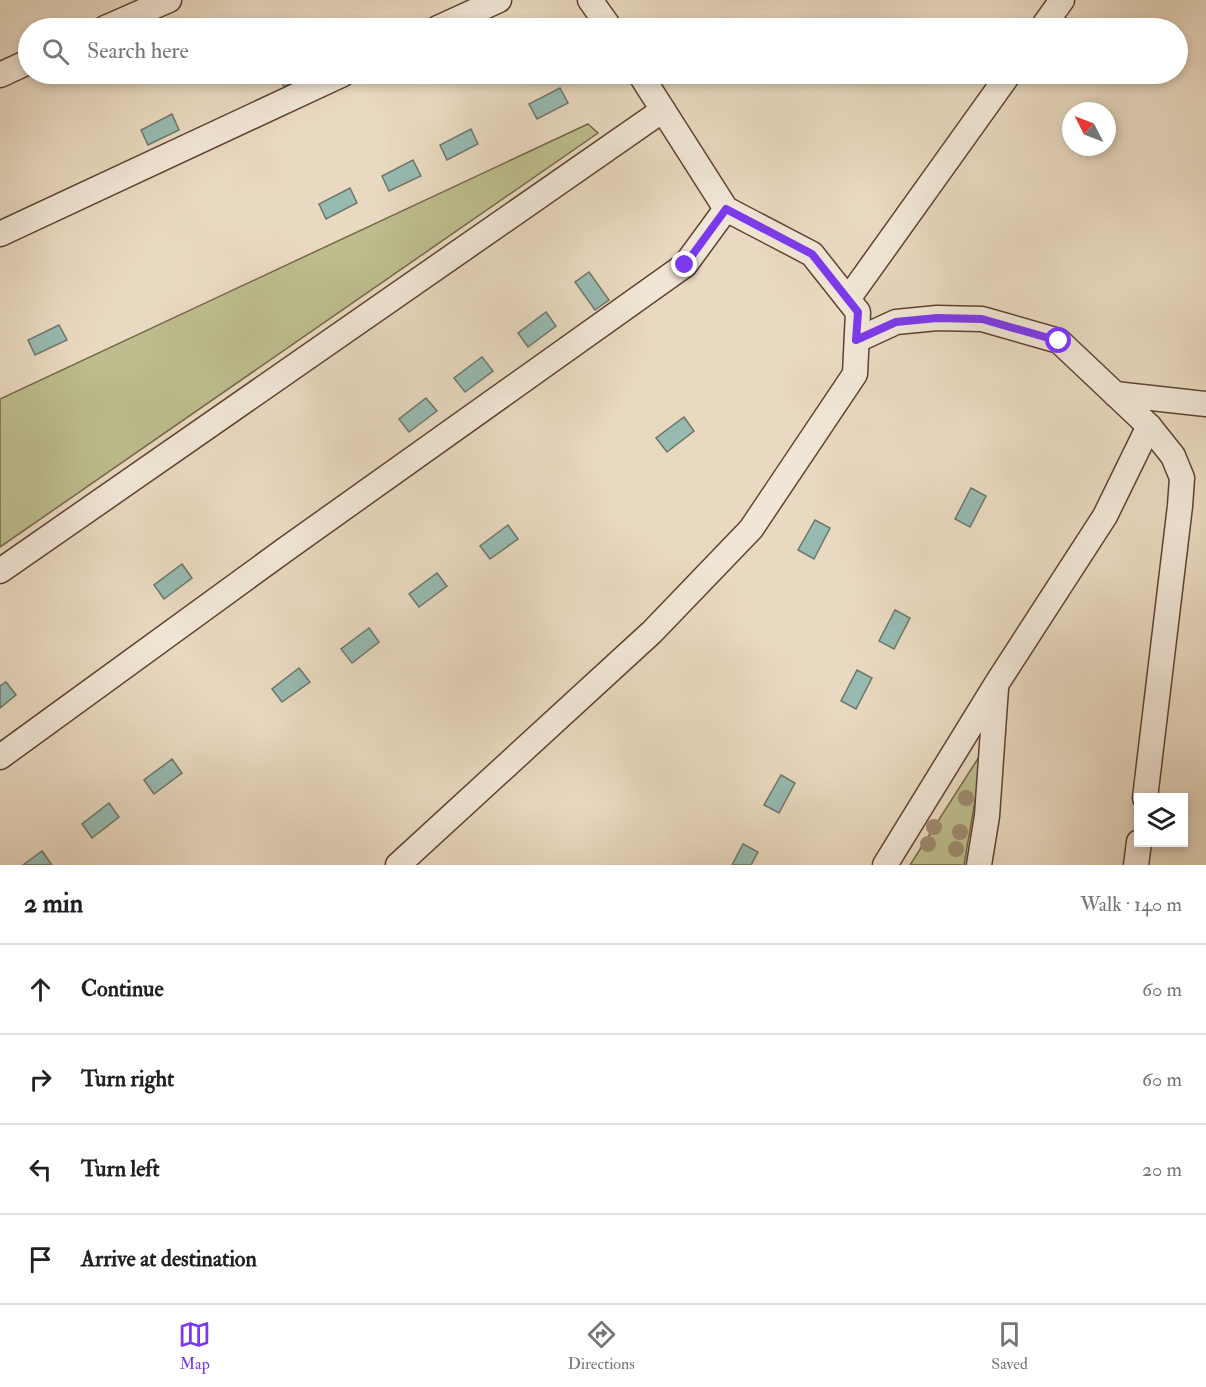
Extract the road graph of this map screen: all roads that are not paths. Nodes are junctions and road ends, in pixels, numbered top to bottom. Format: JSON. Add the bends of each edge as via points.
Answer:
{"nodes":[{"id":1,"x":169,"y":0,"type":"edge"},
{"id":2,"x":499,"y":0,"type":"edge"},
{"id":3,"x":590,"y":0,"type":"edge"},
{"id":4,"x":1062,"y":0,"type":"edge"},
{"id":5,"x":128,"y":18,"type":"edge"},
{"id":6,"x":460,"y":18,"type":"edge"},
{"id":7,"x":603,"y":18,"type":"edge"},
{"id":8,"x":1049,"y":18,"type":"edge"},
{"id":9,"x":18,"y":67,"type":"edge"},
{"id":10,"x":0,"y":75,"type":"edge"},
{"id":11,"x":322,"y":84,"type":"edge"},
{"id":12,"x":646,"y":84,"type":"edge"},
{"id":13,"x":1002,"y":84,"type":"edge"},
{"id":14,"x":663,"y":110,"type":"junction"},
{"id":15,"x":726,"y":209,"type":"junction"},
{"id":16,"x":0,"y":234,"type":"edge"},
{"id":17,"x":848,"y":299,"type":"junction"},
{"id":18,"x":856,"y":340,"type":"junction"},
{"id":19,"x":1115,"y":394,"type":"junction"},
{"id":20,"x":1206,"y":404,"type":"edge"},
{"id":21,"x":1149,"y":426,"type":"junction"},
{"id":22,"x":0,"y":571,"type":"edge"},
{"id":23,"x":997,"y":682,"type":"junction"},
{"id":24,"x":0,"y":758,"type":"edge"},
{"id":25,"x":1145,"y":793,"type":"edge"},
{"id":26,"x":1138,"y":847,"type":"edge"},
{"id":27,"x":398,"y":865,"type":"edge"},
{"id":28,"x":885,"y":865,"type":"edge"},
{"id":29,"x":979,"y":865,"type":"edge"},
{"id":30,"x":1136,"y":865,"type":"edge"}],
"edges":[{"from":1,"to":5,"type":"street"},
{"from":2,"to":6,"type":"street"},
{"from":3,"to":7,"type":"street"},
{"from":4,"to":8,"type":"street"},
{"from":9,"to":10,"type":"street"},
{"from":11,"to":16,"type":"street"},
{"from":12,"to":14,"type":"street"},
{"from":13,"to":17,"type":"street"},
{"from":14,"to":15,"type":"street"},
{"from":14,"to":22,"type":"street"},
{"from":15,"to":17,"type":"street","via":[[812,254]]},
{"from":15,"to":24,"type":"street","via":[[685,265]]},
{"from":17,"to":18,"type":"street","via":[[858,312]]},
{"from":18,"to":19,"type":"street","via":[[896,322],[982,319],[1059,341]]},
{"from":18,"to":27,"type":"street","via":[[855,374],[751,529],[652,632]]},
{"from":19,"to":20,"type":"street"},
{"from":19,"to":21,"type":"street"},
{"from":21,"to":23,"type":"street","via":[[1105,516]]},
{"from":21,"to":25,"type":"street","via":[[1173,456],[1182,478]]},
{"from":23,"to":28,"type":"street"},
{"from":23,"to":29,"type":"street","via":[[987,816]]},
{"from":26,"to":30,"type":"street"}]}
